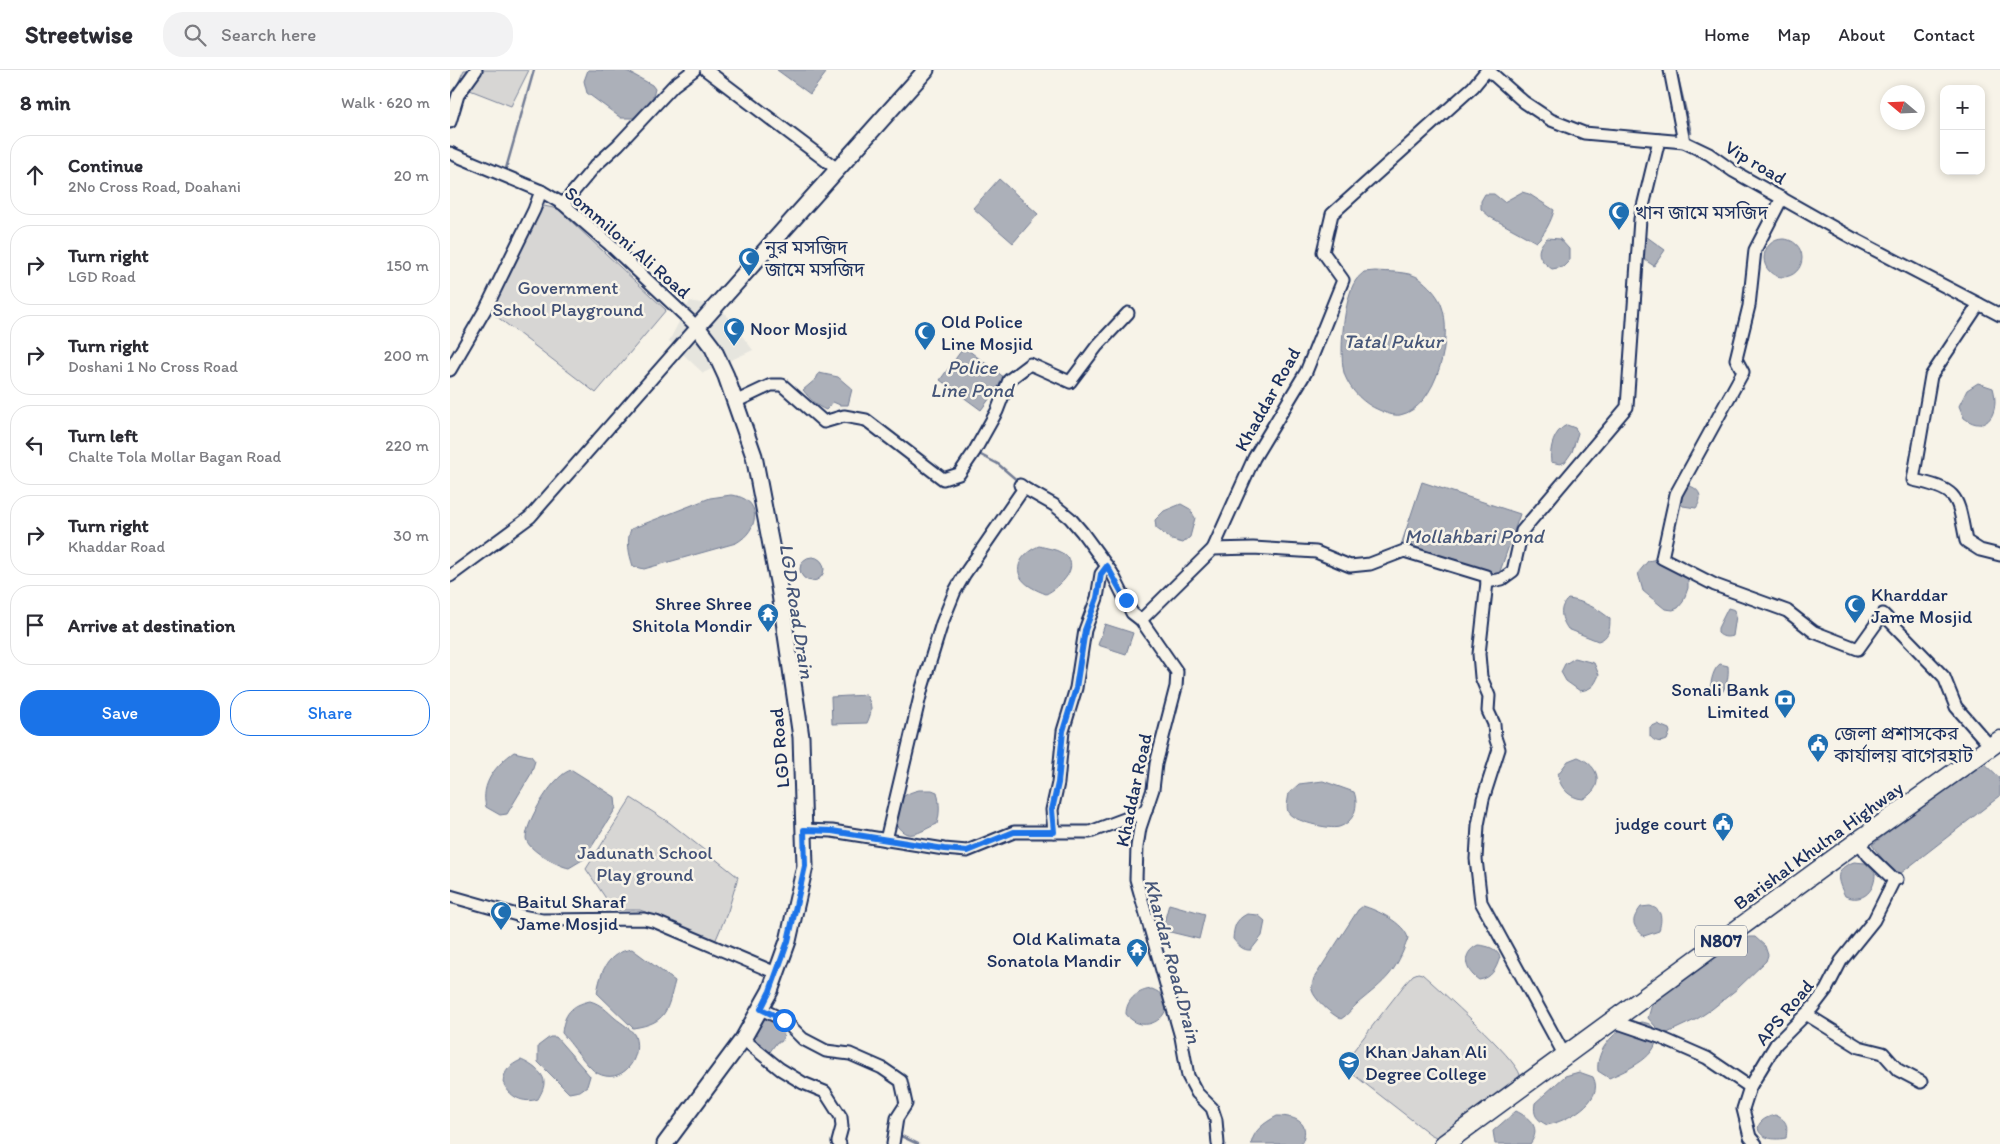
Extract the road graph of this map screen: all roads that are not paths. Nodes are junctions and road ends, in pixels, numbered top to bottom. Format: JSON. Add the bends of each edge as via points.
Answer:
{"nodes":[{"id":1,"x":476,"y":70,"type":"edge"},
{"id":2,"x":694,"y":70,"type":"edge"},
{"id":3,"x":706,"y":70,"type":"edge"},
{"id":4,"x":926,"y":70,"type":"edge"},
{"id":5,"x":1487,"y":70,"type":"edge"},
{"id":6,"x":1670,"y":70,"type":"edge"},
{"id":7,"x":450,"y":122,"type":"edge"},
{"id":8,"x":1659,"y":140,"type":"junction"},
{"id":9,"x":1684,"y":142,"type":"junction"},
{"id":10,"x":450,"y":153,"type":"edge"},
{"id":11,"x":837,"y":170,"type":"junction"},
{"id":12,"x":540,"y":191,"type":"junction"},
{"id":13,"x":1782,"y":198,"type":"junction"},
{"id":14,"x":563,"y":204,"type":"junction"},
{"id":15,"x":1979,"y":304,"type":"junction"},
{"id":16,"x":1128,"y":313,"type":"dead end"},
{"id":17,"x":2000,"y":315,"type":"edge"},
{"id":18,"x":697,"y":327,"type":"junction"},
{"id":19,"x":450,"y":370,"type":"edge"},
{"id":20,"x":734,"y":402,"type":"junction"},
{"id":21,"x":1214,"y":549,"type":"junction"},
{"id":22,"x":2000,"y":555,"type":"edge"},
{"id":23,"x":1107,"y":566,"type":"junction"},
{"id":24,"x":450,"y":576,"type":"edge"},
{"id":25,"x":1487,"y":582,"type":"junction"},
{"id":26,"x":1141,"y":620,"type":"junction"},
{"id":27,"x":1996,"y":744,"type":"edge"},
{"id":28,"x":1146,"y":811,"type":"junction"},
{"id":29,"x":804,"y":830,"type":"junction"},
{"id":30,"x":1054,"y":832,"type":"junction"},
{"id":31,"x":886,"y":840,"type":"junction"},
{"id":32,"x":1858,"y":841,"type":"junction"},
{"id":33,"x":450,"y":896,"type":"edge"},
{"id":34,"x":776,"y":973,"type":"junction"},
{"id":35,"x":761,"y":1009,"type":"junction"},
{"id":36,"x":1806,"y":1014,"type":"junction"},
{"id":37,"x":1612,"y":1021,"type":"junction"},
{"id":38,"x":743,"y":1038,"type":"junction"},
{"id":39,"x":1565,"y":1056,"type":"junction"},
{"id":40,"x":1921,"y":1082,"type":"dead end"},
{"id":41,"x":1750,"y":1087,"type":"junction"},
{"id":42,"x":665,"y":1144,"type":"edge"},
{"id":43,"x":840,"y":1144,"type":"edge"},
{"id":44,"x":893,"y":1144,"type":"edge"},
{"id":45,"x":1218,"y":1144,"type":"edge"},
{"id":46,"x":1444,"y":1144,"type":"edge"},
{"id":47,"x":1756,"y":1144,"type":"edge"}],
"edges":[{"from":1,"to":7,"type":"street","via":[[458,95]]},
{"from":2,"to":14,"type":"street","via":[[674,85]]},
{"from":3,"to":11,"type":"street"},
{"from":4,"to":11,"type":"main road"},
{"from":5,"to":8,"type":"street","name":"Vip road","via":[[1551,120],[1584,133]]},
{"from":5,"to":21,"type":"street","name":"Khaddar Road","via":[[1473,87],[1332,214],[1323,252],[1344,280],[1306,372],[1254,458]]},
{"from":6,"to":9,"type":"street"},
{"from":8,"to":9,"type":"street","name":"Vip road"},
{"from":8,"to":25,"type":"street","via":[[1640,219],[1627,407],[1522,532],[1513,572],[1502,579]]},
{"from":9,"to":13,"type":"street","name":"Vip road"},
{"from":10,"to":12,"type":"street","name":"Sommiloni Ali Road"},
{"from":11,"to":18,"type":"main road"},
{"from":12,"to":14,"type":"street","name":"Sommiloni Ali Road"},
{"from":12,"to":19,"type":"street","via":[[534,210],[486,308]]},
{"from":13,"to":15,"type":"street","name":"Vip road"},
{"from":13,"to":27,"type":"street","via":[[1755,250],[1749,306],[1736,360],[1744,372],[1676,494],[1662,558],[1715,585],[1787,610],[1814,632],[1858,649],[1883,614],[1944,677],[1956,707]]},
{"from":14,"to":18,"type":"street","name":"Sommiloni Ali Road"},
{"from":15,"to":17,"type":"street","name":"Vip road"},
{"from":15,"to":22,"type":"street","via":[[1931,376],[1912,480],[1942,488],[1953,495],[1966,541],[1980,550]]},
{"from":16,"to":20,"type":"street","via":[[1096,346],[1070,382],[1030,364],[1009,380],[997,411],[970,459],[959,474],[943,479],[866,420],[844,416],[824,422],[782,385],[771,385]]},
{"from":18,"to":20,"type":"main road","name":"LGD Road","via":[[713,348]]},
{"from":18,"to":24,"type":"street","via":[[530,517]]},
{"from":20,"to":29,"type":"main road","name":"LGD Road","via":[[754,456],[779,586],[801,737]]},
{"from":21,"to":25,"type":"street","via":[[1316,552],[1350,566],[1370,564],[1404,551],[1486,576]]},
{"from":21,"to":26,"type":"street"},
{"from":23,"to":26,"type":"street","name":"Khaddar Road","via":[[1132,613]]},
{"from":23,"to":30,"type":"street","via":[[1101,574],[1097,598],[1085,630],[1076,688],[1063,731],[1052,810]]},
{"from":23,"to":31,"type":"street","name":"Khaddar Road","via":[[1070,518],[1022,487],[954,590],[922,688]]},
{"from":25,"to":39,"type":"street","via":[[1478,654],[1481,678],[1490,696],[1488,711],[1499,749],[1478,826],[1476,858],[1481,902]]},
{"from":26,"to":28,"type":"street","name":"Khaddar Road","via":[[1176,672],[1176,687]]},
{"from":27,"to":32,"type":"highway","name":"Barishal Khulna Highway","number":"N807"},
{"from":28,"to":30,"type":"street","via":[[1090,832]]},
{"from":28,"to":45,"type":"street","name":"Khaddar Road","via":[[1137,846],[1136,880],[1181,1037],[1188,1076],[1212,1108]]},
{"from":29,"to":31,"type":"street"},
{"from":29,"to":34,"type":"main road","name":"LGD Road","via":[[805,866],[788,941]]},
{"from":30,"to":31,"type":"street","via":[[1014,832],[967,851]]},
{"from":32,"to":36,"type":"street","name":"APS Road","via":[[1868,855],[1896,880],[1874,920],[1841,961],[1826,990]]},
{"from":32,"to":37,"type":"highway","name":"Barishal Khulna Highway","number":"N807"},
{"from":33,"to":34,"type":"street","via":[[542,920],[644,919]]},
{"from":34,"to":35,"type":"main road","name":"LGD Road"},
{"from":35,"to":38,"type":"main road","name":"LGD Road"},
{"from":35,"to":44,"type":"street","via":[[784,1020],[803,1039],[826,1051],[850,1054],[882,1068],[901,1081],[906,1104],[897,1118]]},
{"from":36,"to":40,"type":"street","via":[[1859,1046],[1883,1053],[1898,1070]]},
{"from":36,"to":41,"type":"street","name":"APS Road","via":[[1776,1044]]},
{"from":37,"to":39,"type":"highway","name":"Barishal Khulna Highway","number":"N807"},
{"from":37,"to":41,"type":"street","via":[[1707,1058]]},
{"from":38,"to":42,"type":"main road","name":"LGD Road"},
{"from":38,"to":43,"type":"street","via":[[780,1069],[825,1092],[841,1117]]},
{"from":39,"to":46,"type":"highway","name":"Barishal Khulna Highway","number":"N807"},
{"from":41,"to":47,"type":"street","name":"APS Road","via":[[1743,1109],[1750,1137]]}]}
